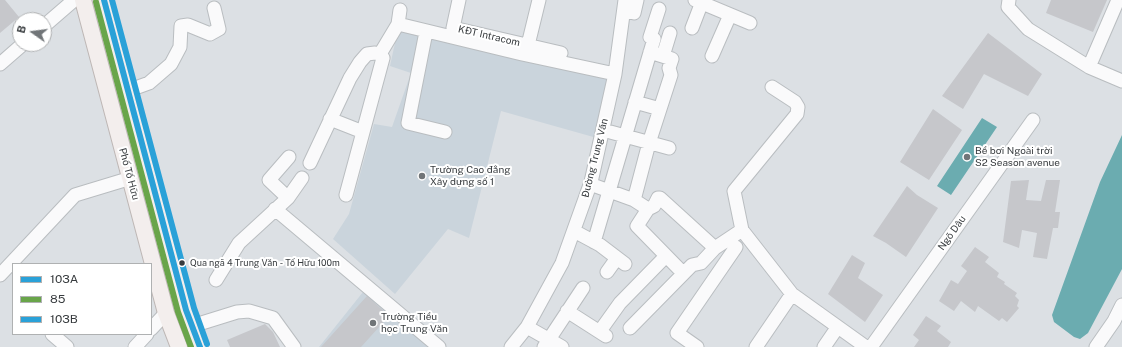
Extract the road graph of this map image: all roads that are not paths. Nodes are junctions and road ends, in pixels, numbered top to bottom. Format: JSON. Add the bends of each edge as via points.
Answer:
{"nodes":[{"id":1,"x":74,"y":0,"type":"edge"},
{"id":2,"x":83,"y":0,"type":"edge"},
{"id":3,"x":104,"y":0,"type":"edge"},
{"id":4,"x":459,"y":0,"type":"edge"},
{"id":5,"x":539,"y":0,"type":"edge"},
{"id":6,"x":637,"y":0,"type":"edge"},
{"id":7,"x":1008,"y":0,"type":"edge"},
{"id":8,"x":1118,"y":0,"type":"edge"},
{"id":9,"x":699,"y":1,"type":"edge"},
{"id":10,"x":625,"y":5,"type":"edge"},
{"id":11,"x":214,"y":8,"type":"dead end"},
{"id":12,"x":658,"y":9,"type":"dead end"},
{"id":13,"x":400,"y":10,"type":"dead end"},
{"id":14,"x":730,"y":15,"type":"junction"},
{"id":15,"x":52,"y":19,"type":"edge"},
{"id":16,"x":750,"y":23,"type":"dead end"},
{"id":17,"x":398,"y":24,"type":"junction"},
{"id":18,"x":692,"y":28,"type":"dead end"},
{"id":19,"x":426,"y":32,"type":"junction"},
{"id":20,"x":670,"y":33,"type":"dead end"},
{"id":21,"x":528,"y":45,"type":"junction"},
{"id":22,"x":14,"y":52,"type":"edge"},
{"id":23,"x":650,"y":52,"type":"junction"},
{"id":24,"x":561,"y":53,"type":"dead end"},
{"id":25,"x":380,"y":54,"type":"junction"},
{"id":26,"x":663,"y":56,"type":"junction"},
{"id":27,"x":712,"y":56,"type":"dead end"},
{"id":28,"x":0,"y":64,"type":"edge"},
{"id":29,"x":1089,"y":67,"type":"junction"},
{"id":30,"x":615,"y":74,"type":"junction"},
{"id":31,"x":1122,"y":81,"type":"edge"},
{"id":32,"x":772,"y":87,"type":"dead end"},
{"id":33,"x":127,"y":91,"type":"junction"},
{"id":34,"x":635,"y":102,"type":"junction"},
{"id":35,"x":660,"y":109,"type":"junction"},
{"id":36,"x":330,"y":119,"type":"junction"},
{"id":37,"x":1033,"y":120,"type":"dead end"},
{"id":38,"x":603,"y":130,"type":"junction"},
{"id":39,"x":362,"y":132,"type":"junction"},
{"id":40,"x":445,"y":132,"type":"dead end"},
{"id":41,"x":625,"y":136,"type":"junction"},
{"id":42,"x":649,"y":143,"type":"junction"},
{"id":43,"x":669,"y":148,"type":"dead end"},
{"id":44,"x":289,"y":157,"type":"dead end"},
{"id":45,"x":310,"y":163,"type":"dead end"},
{"id":46,"x":131,"y":178,"type":"junction"},
{"id":47,"x":302,"y":178,"type":"dead end"},
{"id":48,"x":590,"y":184,"type":"junction"},
{"id":49,"x":610,"y":191,"type":"junction"},
{"id":50,"x":346,"y":195,"type":"dead end"},
{"id":51,"x":288,"y":198,"type":"junction"},
{"id":52,"x":634,"y":200,"type":"junction"},
{"id":53,"x":276,"y":209,"type":"junction"},
{"id":54,"x":648,"y":209,"type":"junction"},
{"id":55,"x":742,"y":230,"type":"junction"},
{"id":56,"x":574,"y":231,"type":"junction"},
{"id":57,"x":594,"y":242,"type":"junction"},
{"id":58,"x":168,"y":244,"type":"junction"},
{"id":59,"x":736,"y":247,"type":"dead end"},
{"id":60,"x":715,"y":248,"type":"junction"},
{"id":61,"x":149,"y":251,"type":"junction"},
{"id":62,"x":666,"y":256,"type":"junction"},
{"id":63,"x":607,"y":272,"type":"dead end"},
{"id":64,"x":683,"y":273,"type":"junction"},
{"id":65,"x":0,"y":275,"type":"edge"},
{"id":66,"x":216,"y":280,"type":"dead end"},
{"id":67,"x":583,"y":288,"type":"dead end"},
{"id":68,"x":792,"y":294,"type":"junction"},
{"id":69,"x":1122,"y":305,"type":"edge"},
{"id":70,"x":567,"y":311,"type":"junction"},
{"id":71,"x":166,"y":313,"type":"junction"},
{"id":72,"x":192,"y":326,"type":"junction"},
{"id":73,"x":527,"y":326,"type":"junction"},
{"id":74,"x":152,"y":328,"type":"edge"},
{"id":75,"x":630,"y":328,"type":"dead end"},
{"id":76,"x":837,"y":328,"type":"junction"},
{"id":77,"x":53,"y":335,"type":"edge"},
{"id":78,"x":146,"y":335,"type":"edge"},
{"id":79,"x":547,"y":343,"type":"edge"},
{"id":80,"x":68,"y":347,"type":"edge"},
{"id":81,"x":135,"y":347,"type":"edge"},
{"id":82,"x":179,"y":347,"type":"edge"},
{"id":83,"x":200,"y":347,"type":"edge"},
{"id":84,"x":294,"y":347,"type":"edge"},
{"id":85,"x":439,"y":347,"type":"edge"},
{"id":86,"x":510,"y":347,"type":"edge"},
{"id":87,"x":562,"y":347,"type":"edge"},
{"id":88,"x":697,"y":347,"type":"edge"},
{"id":89,"x":756,"y":347,"type":"edge"},
{"id":90,"x":824,"y":347,"type":"edge"},
{"id":91,"x":866,"y":347,"type":"edge"},
{"id":92,"x":871,"y":347,"type":"edge"},
{"id":93,"x":1096,"y":347,"type":"edge"}],
"edges":[{"from":1,"to":15,"type":"street"},
{"from":2,"to":46,"type":"main road","name":"Phố Tố Hữu"},
{"from":3,"to":33,"type":"main road","name":"Phố Tố Hữu"},
{"from":4,"to":21,"type":"street","name":"KĐT Intracom","via":[[453,28]]},
{"from":5,"to":21,"type":"street","name":"KĐT Intracom"},
{"from":6,"to":10,"type":"street","via":[[634,13]]},
{"from":7,"to":29,"type":"street","via":[[1008,6],[1028,29]]},
{"from":8,"to":29,"type":"street"},
{"from":9,"to":14,"type":"street"},
{"from":9,"to":18,"type":"street"},
{"from":10,"to":30,"type":"street","name":"Đường Trung Văn"},
{"from":11,"to":33,"type":"street","via":[[219,30],[210,34],[188,25],[181,26],[180,47],[171,64],[149,83]]},
{"from":12,"to":23,"type":"street","via":[[650,37],[654,39]]},
{"from":13,"to":17,"type":"street"},
{"from":14,"to":16,"type":"street"},
{"from":14,"to":27,"type":"street"},
{"from":17,"to":19,"type":"street"},
{"from":17,"to":25,"type":"street"},
{"from":19,"to":30,"type":"street"},
{"from":19,"to":40,"type":"street","via":[[408,123]]},
{"from":20,"to":26,"type":"street"},
{"from":21,"to":24,"type":"street","name":"KĐT Intracom"},
{"from":22,"to":28,"type":"street"},
{"from":23,"to":26,"type":"street"},
{"from":23,"to":34,"type":"street"},
{"from":25,"to":36,"type":"street","via":[[367,54],[360,62]]},
{"from":25,"to":39,"type":"street","via":[[383,58]]},
{"from":26,"to":35,"type":"street","via":[[672,59],[669,68],[671,75]]},
{"from":29,"to":31,"type":"street"},
{"from":30,"to":38,"type":"street","name":"Đường Trung Văn"},
{"from":32,"to":55,"type":"street","via":[[795,102],[798,107],[797,114],[734,191]]},
{"from":33,"to":58,"type":"main road","name":"Phố Tố Hữu"},
{"from":34,"to":35,"type":"street"},
{"from":34,"to":41,"type":"street"},
{"from":35,"to":42,"type":"street"},
{"from":36,"to":39,"type":"street"},
{"from":36,"to":45,"type":"street"},
{"from":37,"to":92,"type":"street","name":"Ngõ Dâu"},
{"from":38,"to":41,"type":"street"},
{"from":38,"to":48,"type":"street","name":"Đường Trung Văn"},
{"from":39,"to":50,"type":"street"},
{"from":41,"to":42,"type":"street"},
{"from":41,"to":49,"type":"street"},
{"from":42,"to":43,"type":"street"},
{"from":42,"to":52,"type":"street"},
{"from":44,"to":51,"type":"street","via":[[269,180]]},
{"from":46,"to":61,"type":"main road","name":"Phố Tố Hữu"},
{"from":46,"to":65,"type":"street","via":[[76,195]]},
{"from":47,"to":51,"type":"street"},
{"from":48,"to":49,"type":"street"},
{"from":48,"to":56,"type":"street","name":"Đường Trung Văn"},
{"from":49,"to":52,"type":"street"},
{"from":49,"to":57,"type":"street"},
{"from":51,"to":53,"type":"street"},
{"from":52,"to":54,"type":"street"},
{"from":53,"to":66,"type":"street","via":[[239,243]]},
{"from":53,"to":85,"type":"street"},
{"from":54,"to":60,"type":"street","via":[[654,206],[658,198],[662,199]]},
{"from":54,"to":62,"type":"street","via":[[637,226]]},
{"from":55,"to":60,"type":"street"},
{"from":55,"to":68,"type":"street"},
{"from":56,"to":57,"type":"street"},
{"from":56,"to":73,"type":"street","name":"Đường Trung Văn","via":[[562,263]]},
{"from":57,"to":63,"type":"street","via":[[621,261]]},
{"from":58,"to":61,"type":"main road"},
{"from":58,"to":72,"type":"main road","name":"Phố Tố Hữu"},
{"from":59,"to":88,"type":"street","via":[[677,333]]},
{"from":60,"to":64,"type":"street","via":[[701,263],[692,265]]},
{"from":61,"to":71,"type":"main road","name":"Phố Tố Hữu"},
{"from":62,"to":64,"type":"street"},
{"from":62,"to":70,"type":"street","via":[[620,304],[603,334]]},
{"from":64,"to":75,"type":"street"},
{"from":67,"to":70,"type":"street"},
{"from":68,"to":76,"type":"street"},
{"from":68,"to":89,"type":"street"},
{"from":69,"to":93,"type":"street"},
{"from":70,"to":79,"type":"street"},
{"from":71,"to":74,"type":"street"},
{"from":71,"to":82,"type":"main road","name":"Phố Tố Hữu"},
{"from":72,"to":83,"type":"main road","name":"Phố Tố Hữu"},
{"from":72,"to":84,"type":"street","via":[[249,310],[273,318]]},
{"from":73,"to":79,"type":"street"},
{"from":73,"to":86,"type":"street","name":"Đường Trung Văn"},
{"from":76,"to":90,"type":"street"},
{"from":76,"to":91,"type":"street"},
{"from":77,"to":80,"type":"street"},
{"from":78,"to":81,"type":"street"},
{"from":79,"to":87,"type":"street"}]}
